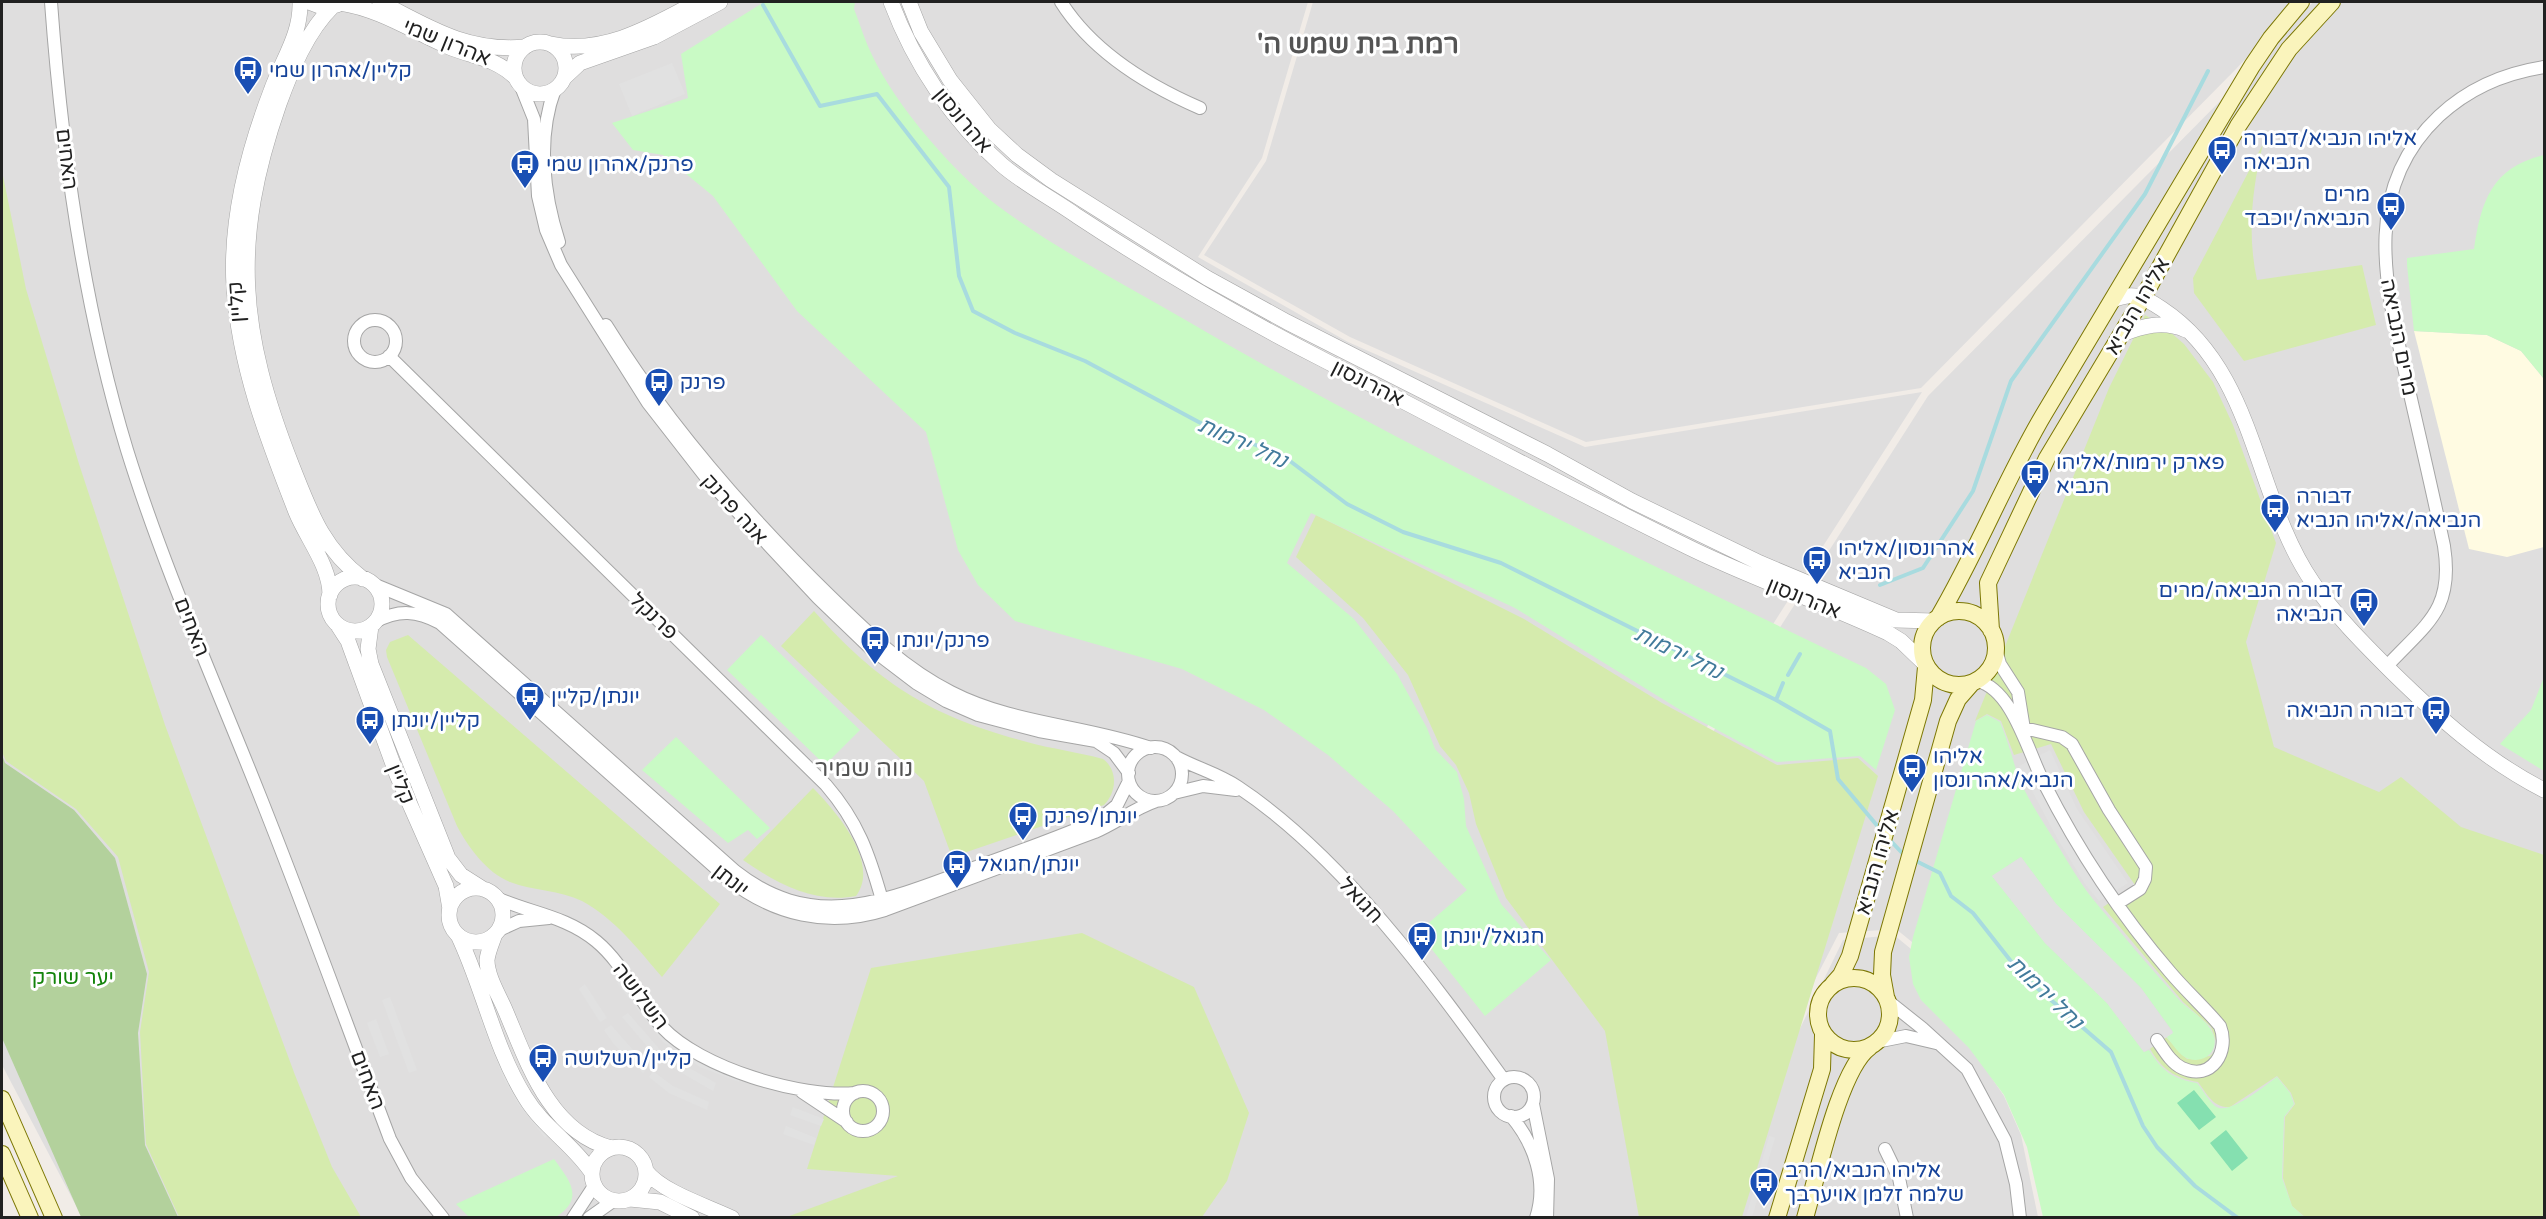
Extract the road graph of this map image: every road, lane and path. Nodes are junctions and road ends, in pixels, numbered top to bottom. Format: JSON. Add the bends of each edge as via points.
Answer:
{"nodes":[{"id":1,"x":51,"y":2,"type":"edge"},
{"id":2,"x":300,"y":2,"type":"edge"},
{"id":3,"x":309,"y":2,"type":"edge"},
{"id":4,"x":380,"y":2,"type":"edge"},
{"id":5,"x":697,"y":2,"type":"edge"},
{"id":6,"x":720,"y":2,"type":"edge"},
{"id":7,"x":891,"y":2,"type":"edge"},
{"id":8,"x":909,"y":2,"type":"edge"},
{"id":9,"x":1061,"y":2,"type":"edge"},
{"id":10,"x":2301,"y":2,"type":"edge"},
{"id":11,"x":2332,"y":2,"type":"edge"},
{"id":12,"x":339,"y":4,"type":"edge"},
{"id":13,"x":551,"y":44,"type":"junction"},
{"id":14,"x":525,"y":47,"type":"junction"},
{"id":15,"x":2544,"y":67,"type":"edge"},
{"id":16,"x":518,"y":81,"type":"junction"},
{"id":17,"x":560,"y":83,"type":"junction"},
{"id":18,"x":1200,"y":108,"type":"dead end"},
{"id":19,"x":2144,"y":296,"type":"junction"},
{"id":20,"x":2113,"y":300,"type":"junction"},
{"id":21,"x":2120,"y":335,"type":"junction"},
{"id":22,"x":2194,"y":335,"type":"junction"},
{"id":23,"x":389,"y":356,"type":"dead end"},
{"id":24,"x":368,"y":582,"type":"junction"},
{"id":25,"x":330,"y":595,"type":"junction"},
{"id":26,"x":1936,"y":620,"type":"junction"},
{"id":27,"x":337,"y":624,"type":"junction"},
{"id":28,"x":373,"y":624,"type":"junction"},
{"id":29,"x":1991,"y":630,"type":"junction"},
{"id":30,"x":1996,"y":650,"type":"junction"},
{"id":31,"x":1926,"y":665,"type":"junction"},
{"id":32,"x":2386,"y":666,"type":"junction"},
{"id":33,"x":1974,"y":682,"type":"junction"},
{"id":34,"x":2024,"y":728,"type":"junction"},
{"id":35,"x":2026,"y":745,"type":"junction"},
{"id":36,"x":1151,"y":748,"type":"junction"},
{"id":37,"x":1176,"y":757,"type":"junction"},
{"id":38,"x":1129,"y":777,"type":"junction"},
{"id":39,"x":2544,"y":790,"type":"edge"},
{"id":40,"x":1174,"y":793,"type":"junction"},
{"id":41,"x":1246,"y":793,"type":"junction"},
{"id":42,"x":1156,"y":801,"type":"junction"},
{"id":43,"x":490,"y":893,"type":"junction"},
{"id":44,"x":882,"y":900,"type":"junction"},
{"id":45,"x":2118,"y":903,"type":"junction"},
{"id":46,"x":450,"y":909,"type":"junction"},
{"id":47,"x":553,"y":917,"type":"junction"},
{"id":48,"x":496,"y":933,"type":"junction"},
{"id":49,"x":458,"y":935,"type":"junction"},
{"id":50,"x":1833,"y":984,"type":"junction"},
{"id":51,"x":1887,"y":999,"type":"junction"},
{"id":52,"x":1823,"y":1035,"type":"junction"},
{"id":53,"x":2157,"y":1040,"type":"dead end"},
{"id":54,"x":1875,"y":1043,"type":"junction"},
{"id":55,"x":1938,"y":1044,"type":"junction"},
{"id":56,"x":1504,"y":1080,"type":"junction"},
{"id":57,"x":801,"y":1091,"type":"junction"},
{"id":58,"x":855,"y":1093,"type":"junction"},
{"id":59,"x":2,"y":1099,"type":"edge"},
{"id":60,"x":1533,"y":1104,"type":"junction"},
{"id":61,"x":1511,"y":1116,"type":"junction"},
{"id":62,"x":847,"y":1122,"type":"junction"},
{"id":63,"x":611,"y":1148,"type":"junction"},
{"id":64,"x":1885,"y":1149,"type":"dead end"},
{"id":65,"x":2,"y":1154,"type":"edge"},
{"id":66,"x":646,"y":1171,"type":"junction"},
{"id":67,"x":593,"y":1179,"type":"junction"},
{"id":68,"x":630,"y":1198,"type":"junction"},
{"id":69,"x":614,"y":1201,"type":"junction"},
{"id":70,"x":443,"y":1217,"type":"edge"},
{"id":71,"x":30,"y":1218,"type":"edge"},
{"id":72,"x":54,"y":1218,"type":"edge"},
{"id":73,"x":573,"y":1218,"type":"edge"},
{"id":74,"x":590,"y":1218,"type":"edge"},
{"id":75,"x":692,"y":1218,"type":"edge"},
{"id":76,"x":732,"y":1218,"type":"edge"},
{"id":77,"x":1536,"y":1218,"type":"edge"},
{"id":78,"x":1547,"y":1218,"type":"edge"},
{"id":79,"x":1777,"y":1218,"type":"edge"},
{"id":80,"x":1805,"y":1218,"type":"edge"},
{"id":81,"x":1907,"y":1218,"type":"edge"},
{"id":82,"x":2020,"y":1218,"type":"edge"}],
"edges":[{"from":1,"to":70,"type":"street","name":"האחים","via":[[72,200],[103,360],[127,449],[157,537],[292,876],[390,1139],[411,1178]]},
{"from":2,"to":25,"type":"street","name":"קליין","via":[[297,32],[272,88],[248,163],[234,284],[240,339],[254,399],[306,537],[329,579]]},
{"from":3,"to":12,"type":"street","name":"אהרון שמי","via":[[318,7]]},
{"from":4,"to":14,"type":"street","name":"אהרון שמי","via":[[481,47]]},
{"from":5,"to":13,"type":"street","via":[[649,27],[605,43],[574,48]]},
{"from":6,"to":17,"type":"street","via":[[654,37],[580,63]]},
{"from":7,"to":31,"type":"street","name":"אהרונסון","via":[[922,66],[950,109],[977,140],[1003,166],[1114,240],[1281,338],[1608,507],[1755,578],[1888,633]]},
{"from":8,"to":26,"type":"street","name":"אהרונסון","via":[[921,32],[950,80],[989,129],[1017,155],[1207,278],[1632,501],[1760,563],[1896,620]]},
{"from":9,"to":18,"type":"street","via":[[1086,33],[1119,62],[1171,95]]},
{"from":10,"to":20,"type":"main road","name":"אליהו הנביא","via":[[2252,66]]},
{"from":11,"to":19,"type":"main road","name":"אליהו הנביא","via":[[2289,49],[2258,94]]},
{"from":12,"to":16,"type":"street","name":"אהרון שמי","via":[[365,7],[452,48],[490,60]]},
{"from":12,"to":24,"type":"street","name":"קליין","via":[[317,23],[270,130],[251,207],[246,285],[252,336],[266,395],[295,472],[324,540]]},
{"from":13,"to":14,"type":"street","via":[[540,42]]},
{"from":13,"to":17,"type":"street","via":[[564,58]]},
{"from":14,"to":16,"type":"street","via":[[515,63]]},
{"from":15,"to":32,"type":"street","name":"מרים הנביאה","via":[[2521,70],[2485,83],[2452,104],[2421,133],[2394,185],[2386,223],[2387,281],[2447,573],[2438,609]]},
{"from":16,"to":17,"type":"street","via":[[537,93]]},
{"from":16,"to":38,"type":"street","name":"אנה פרנק","via":[[534,119],[538,196],[546,230],[561,265],[648,403],[708,480],[824,604],[870,648],[916,683],[978,715],[1096,741],[1114,753]]},
{"from":17,"to":36,"type":"street","name":"אנה פרנק","via":[[546,122],[544,171],[552,220],[568,262],[609,330],[716,473],[796,562],[876,640],[922,675],[951,692],[1009,714]]},
{"from":19,"to":20,"type":"street","via":[[2128,294]]},
{"from":19,"to":21,"type":"main road","name":"אליהו הנביא"},
{"from":19,"to":22,"type":"street"},
{"from":20,"to":26,"type":"main road","name":"אליהו הנביא","via":[[2021,453],[1958,585]]},
{"from":21,"to":22,"type":"street","via":[[2156,324],[2172,325]]},
{"from":21,"to":29,"type":"main road","name":"אליהו הנביא","via":[[2047,458],[1991,576],[1987,597]]},
{"from":22,"to":32,"type":"street","via":[[2224,375],[2239,405],[2299,561],[2338,615]]},
{"from":23,"to":44,"type":"street","name":"פרנקל","via":[[826,785],[860,832]]},
{"from":24,"to":25,"type":"street","via":[[343,581]]},
{"from":24,"to":28,"type":"street","via":[[380,594],[382,606]]},
{"from":24,"to":44,"type":"street","name":"יונתן","via":[[446,614],[735,871],[762,890],[787,901],[820,907],[849,907]]},
{"from":25,"to":27,"type":"street","via":[[329,611]]},
{"from":26,"to":29,"type":"main road","via":[[1951,612],[1965,612],[1980,618]]},
{"from":26,"to":31,"type":"main road","via":[[1922,641]]},
{"from":27,"to":28,"type":"street","via":[[356,631]]},
{"from":27,"to":46,"type":"street","name":"קליין","via":[[348,641],[397,775],[446,886]]},
{"from":28,"to":42,"type":"street","name":"יונתן","via":[[404,612],[418,613],[440,623],[728,879],[768,905],[803,916],[849,918],[885,910],[1095,832]]},
{"from":28,"to":43,"type":"street","name":"קליין","via":[[368,649],[371,664],[441,842],[453,867]]},
{"from":29,"to":30,"type":"main road"},
{"from":30,"to":33,"type":"main road","via":[[1989,670]]},
{"from":30,"to":34,"type":"street","via":[[2018,692]]},
{"from":31,"to":33,"type":"main road","via":[[1934,676],[1948,684]]},
{"from":31,"to":50,"type":"main road","name":"אליהו הנביא","via":[[1918,719],[1861,918],[1846,967]]},
{"from":32,"to":39,"type":"street","via":[[2468,742]]},
{"from":33,"to":35,"type":"street","via":[[1993,687],[2005,700]]},
{"from":33,"to":51,"type":"main road","name":"אליהו הנביא","via":[[1958,699],[1948,721],[1891,923],[1881,963]]},
{"from":34,"to":35,"type":"street"},
{"from":34,"to":45,"type":"street","via":[[2055,735],[2072,744],[2143,861],[2143,884]]},
{"from":35,"to":45,"type":"street","via":[[2070,830]]},
{"from":36,"to":37,"type":"street","via":[[1163,748]]},
{"from":36,"to":38,"type":"street","via":[[1134,758]]},
{"from":37,"to":40,"type":"street","via":[[1182,775]]},
{"from":37,"to":41,"type":"street","name":"חגואל"},
{"from":38,"to":42,"type":"street","via":[[1137,794]]},
{"from":38,"to":44,"type":"street","name":"יונתן","via":[[1113,810],[1100,820]]},
{"from":40,"to":41,"type":"street","name":"חגואל","via":[[1203,786]]},
{"from":40,"to":42,"type":"street"},
{"from":41,"to":56,"type":"street","name":"חגואל","via":[[1291,828],[1369,908],[1440,993]]},
{"from":43,"to":46,"type":"street","via":[[464,891]]},
{"from":43,"to":47,"type":"street","name":"השלושה"},
{"from":43,"to":48,"type":"street","via":[[503,916]]},
{"from":45,"to":53,"type":"street","via":[[2161,961],[2220,1026],[2224,1048],[2213,1065],[2193,1071],[2172,1060]]},
{"from":46,"to":49,"type":"street","via":[[450,921]]},
{"from":47,"to":48,"type":"street","via":[[519,921]]},
{"from":47,"to":57,"type":"street","name":"השלושה","via":[[575,926],[603,947],[654,1017],[691,1051]]},
{"from":48,"to":49,"type":"street","via":[[477,941]]},
{"from":48,"to":63,"type":"street","via":[[487,963],[528,1066],[541,1090],[571,1127]]},
{"from":49,"to":67,"type":"street","via":[[515,1080],[541,1119],[582,1158]]},
{"from":50,"to":51,"type":"main road","via":[[1860,978],[1875,985]]},
{"from":50,"to":52,"type":"main road","via":[[1818,1007]]},
{"from":51,"to":54,"type":"main road","via":[[1889,1021]]},
{"from":51,"to":55,"type":"street"},
{"from":52,"to":54,"type":"main road","via":[[1847,1050],[1864,1049]]},
{"from":52,"to":79,"type":"main road","via":[[1822,1069]]},
{"from":54,"to":55,"type":"street","via":[[1906,1036]]},
{"from":54,"to":80,"type":"main road","via":[[1863,1052],[1846,1081]]},
{"from":55,"to":82,"type":"street","via":[[1967,1069],[1996,1119],[2012,1162]]},
{"from":56,"to":60,"type":"street","via":[[1516,1077],[1527,1081],[1534,1092]]},
{"from":56,"to":61,"type":"street","via":[[1495,1097],[1500,1110]]},
{"from":57,"to":58,"type":"street","name":"השלושה"},
{"from":57,"to":62,"type":"street","name":"השלושה"},
{"from":58,"to":62,"type":"street","via":[[844,1104]]},
{"from":58,"to":62,"type":"street","name":"השלושה","via":[[876,1096],[882,1103],[882,1116],[866,1130]]},
{"from":59,"to":72,"type":"main road"},
{"from":60,"to":61,"type":"street","via":[[1524,1113]]},
{"from":60,"to":78,"type":"street","via":[[1548,1179]]},
{"from":61,"to":77,"type":"street","via":[[1529,1139],[1535,1159],[1540,1196]]},
{"from":63,"to":66,"type":"street","via":[[636,1152]]},
{"from":63,"to":67,"type":"street","via":[[597,1157]]},
{"from":64,"to":81,"type":"street","via":[[1899,1178]]},
{"from":65,"to":71,"type":"main road"},
{"from":66,"to":68,"type":"street","via":[[643,1187]]},
{"from":66,"to":76,"type":"street","via":[[652,1179]]},
{"from":67,"to":69,"type":"street","via":[[602,1196]]},
{"from":67,"to":73,"type":"street"},
{"from":68,"to":69,"type":"street"},
{"from":68,"to":75,"type":"street","via":[[660,1202]]},
{"from":69,"to":74,"type":"street"}]}
